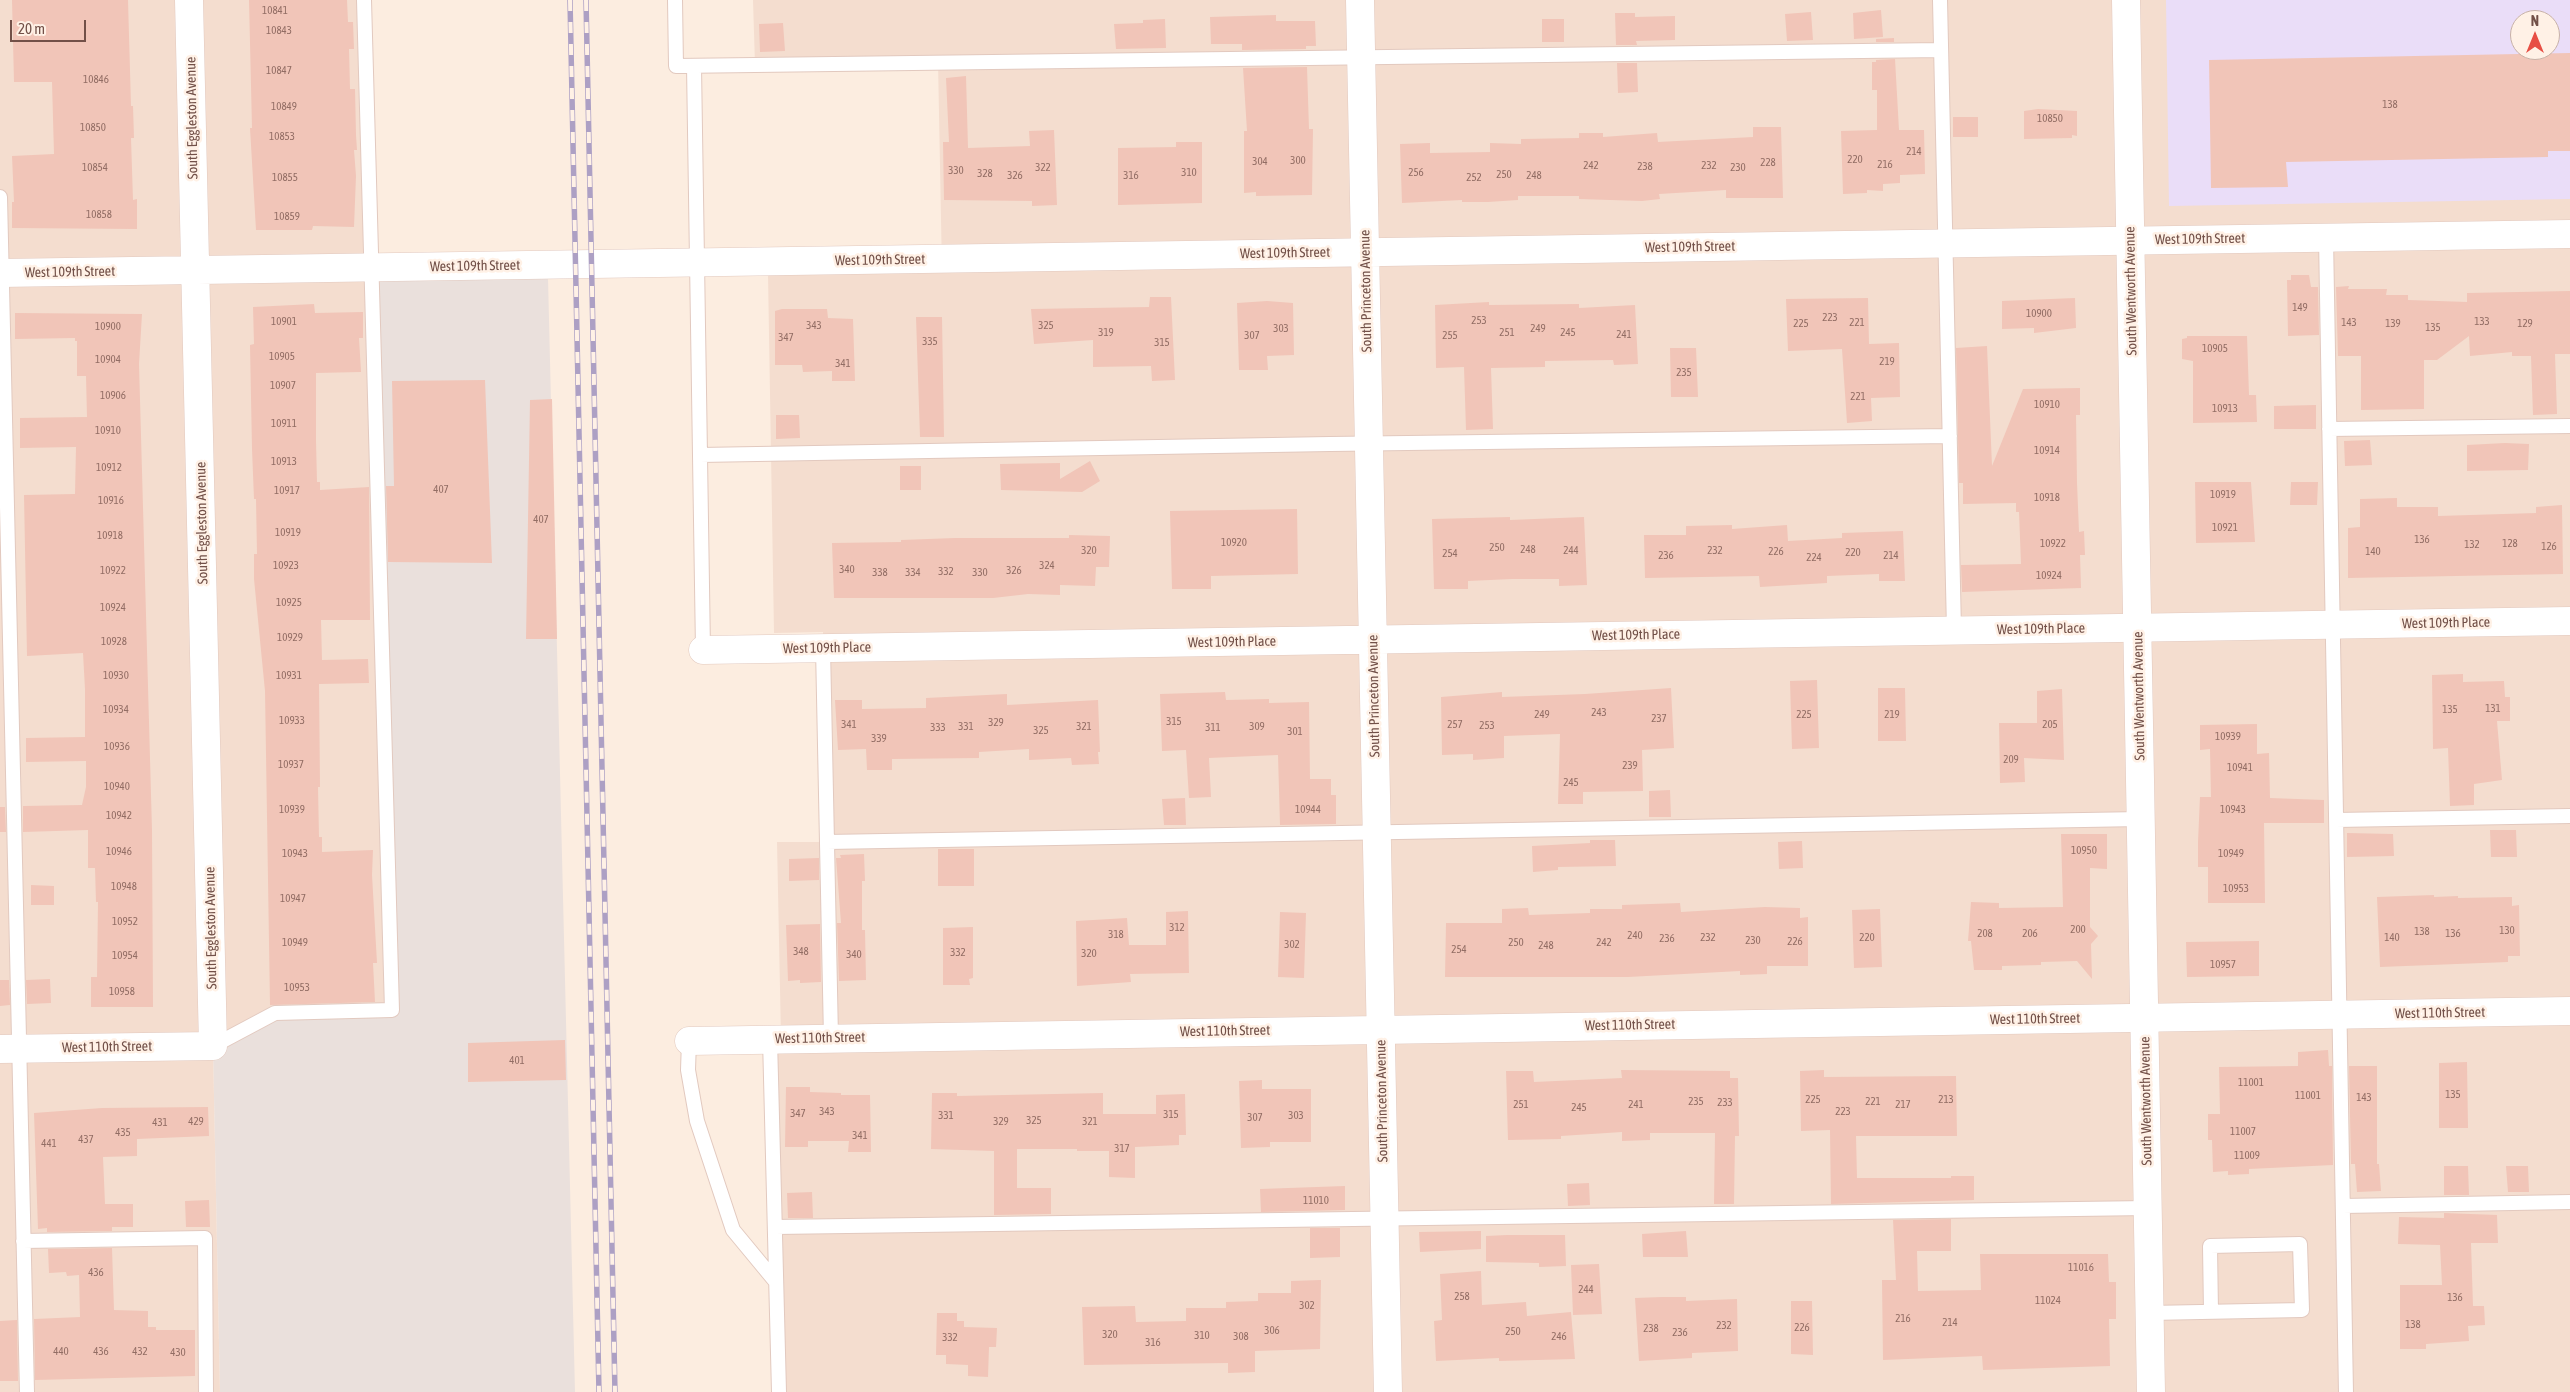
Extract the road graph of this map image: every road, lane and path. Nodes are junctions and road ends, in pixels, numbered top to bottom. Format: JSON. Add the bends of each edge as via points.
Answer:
{"nodes":[{"id":1,"x":189,"y":0,"type":"edge"},
{"id":2,"x":364,"y":0,"type":"edge"},
{"id":3,"x":675,"y":0,"type":"edge"},
{"id":4,"x":1360,"y":0,"type":"edge"},
{"id":5,"x":1940,"y":0,"type":"edge"},
{"id":6,"x":2126,"y":0,"type":"edge"},
{"id":7,"x":1941,"y":50,"type":"junction"},
{"id":8,"x":1361,"y":57,"type":"junction"},
{"id":9,"x":694,"y":66,"type":"junction"},
{"id":10,"x":0,"y":197,"type":"edge"},
{"id":11,"x":2570,"y":234,"type":"edge"},
{"id":12,"x":2326,"y":238,"type":"junction"},
{"id":13,"x":2130,"y":240,"type":"junction"},
{"id":14,"x":1945,"y":243,"type":"junction"},
{"id":15,"x":1365,"y":252,"type":"junction"},
{"id":16,"x":697,"y":263,"type":"junction"},
{"id":17,"x":370,"y":268,"type":"junction"},
{"id":18,"x":196,"y":271,"type":"junction"},
{"id":19,"x":1,"y":273,"type":"edge"},
{"id":20,"x":2570,"y":426,"type":"edge"},
{"id":21,"x":2329,"y":429,"type":"junction"},
{"id":22,"x":1950,"y":436,"type":"junction"},
{"id":23,"x":1369,"y":443,"type":"junction"},
{"id":24,"x":700,"y":456,"type":"junction"},
{"id":25,"x":2570,"y":621,"type":"edge"},
{"id":26,"x":2333,"y":625,"type":"junction"},
{"id":27,"x":2137,"y":628,"type":"junction"},
{"id":28,"x":1954,"y":630,"type":"junction"},
{"id":29,"x":1373,"y":639,"type":"junction"},
{"id":30,"x":824,"y":648,"type":"junction"},
{"id":31,"x":703,"y":650,"type":"joint"},
{"id":32,"x":2570,"y":816,"type":"edge"},
{"id":33,"x":2141,"y":820,"type":"junction"},
{"id":34,"x":2336,"y":820,"type":"junction"},
{"id":35,"x":1377,"y":834,"type":"junction"},
{"id":36,"x":827,"y":842,"type":"junction"},
{"id":37,"x":2570,"y":1011,"type":"edge"},
{"id":38,"x":2339,"y":1014,"type":"junction"},
{"id":39,"x":2145,"y":1017,"type":"junction"},
{"id":40,"x":1381,"y":1029,"type":"junction"},
{"id":41,"x":832,"y":1038,"type":"junction"},
{"id":42,"x":770,"y":1039,"type":"junction"},
{"id":43,"x":690,"y":1041,"type":"joint"},
{"id":44,"x":213,"y":1046,"type":"junction"},
{"id":45,"x":10,"y":1049,"type":"edge"},
{"id":46,"x":2570,"y":1202,"type":"edge"},
{"id":47,"x":2343,"y":1206,"type":"junction"},
{"id":48,"x":2148,"y":1208,"type":"junction"},
{"id":49,"x":1384,"y":1218,"type":"junction"},
{"id":50,"x":775,"y":1227,"type":"junction"},
{"id":51,"x":23,"y":1242,"type":"junction"},
{"id":52,"x":776,"y":1282,"type":"junction"},
{"id":53,"x":2211,"y":1312,"type":"junction"},
{"id":54,"x":2150,"y":1313,"type":"junction"},
{"id":55,"x":27,"y":1392,"type":"edge"},
{"id":56,"x":206,"y":1392,"type":"edge"},
{"id":57,"x":779,"y":1392,"type":"edge"},
{"id":58,"x":1388,"y":1392,"type":"edge"},
{"id":59,"x":2152,"y":1392,"type":"edge"},
{"id":60,"x":2346,"y":1392,"type":"edge"}],
"edges":[{"from":1,"to":18,"type":"street","name":"South Eggleston Avenue"},
{"from":2,"to":17,"type":"lane"},
{"from":3,"to":9,"type":"lane","via":[[676,66]]},
{"from":4,"to":8,"type":"street","name":"South Princeton Avenue"},
{"from":5,"to":7,"type":"lane"},
{"from":6,"to":13,"type":"street","name":"South Wentworth Avenue"},
{"from":7,"to":8,"type":"lane"},
{"from":7,"to":14,"type":"lane"},
{"from":8,"to":9,"type":"lane"},
{"from":8,"to":15,"type":"street","name":"South Princeton Avenue"},
{"from":9,"to":16,"type":"lane"},
{"from":10,"to":19,"type":"lane"},
{"from":11,"to":12,"type":"street","name":"West 109th Street"},
{"from":12,"to":13,"type":"street","name":"West 109th Street"},
{"from":12,"to":21,"type":"lane"},
{"from":13,"to":14,"type":"street","name":"West 109th Street"},
{"from":13,"to":27,"type":"street","name":"South Wentworth Avenue"},
{"from":14,"to":15,"type":"street","name":"West 109th Street"},
{"from":14,"to":22,"type":"lane"},
{"from":15,"to":16,"type":"street","name":"West 109th Street"},
{"from":15,"to":23,"type":"street","name":"South Princeton Avenue"},
{"from":16,"to":17,"type":"street","name":"West 109th Street"},
{"from":16,"to":24,"type":"lane"},
{"from":17,"to":18,"type":"street","name":"West 109th Street"},
{"from":17,"to":44,"type":"lane","via":[[392,1010],[275,1013]]},
{"from":18,"to":19,"type":"street","name":"West 109th Street"},
{"from":18,"to":44,"type":"street","name":"South Eggleston Avenue"},
{"from":19,"to":45,"type":"lane"},
{"from":20,"to":21,"type":"lane"},
{"from":21,"to":26,"type":"lane"},
{"from":22,"to":23,"type":"lane"},
{"from":22,"to":28,"type":"lane"},
{"from":23,"to":24,"type":"lane"},
{"from":23,"to":29,"type":"street","name":"South Princeton Avenue"},
{"from":24,"to":31,"type":"lane"},
{"from":25,"to":26,"type":"street","name":"West 109th Place"},
{"from":26,"to":27,"type":"street","name":"West 109th Place"},
{"from":26,"to":34,"type":"lane"},
{"from":27,"to":28,"type":"street","name":"West 109th Place"},
{"from":27,"to":33,"type":"street","name":"South Wentworth Avenue"},
{"from":28,"to":29,"type":"street","name":"West 109th Place"},
{"from":29,"to":30,"type":"street","name":"West 109th Place"},
{"from":29,"to":35,"type":"street","name":"South Princeton Avenue"},
{"from":30,"to":31,"type":"street","name":"West 109th Place"},
{"from":30,"to":36,"type":"lane"},
{"from":32,"to":34,"type":"lane"},
{"from":33,"to":35,"type":"lane"},
{"from":33,"to":39,"type":"street","name":"South Wentworth Avenue"},
{"from":34,"to":38,"type":"lane"},
{"from":35,"to":36,"type":"lane"},
{"from":35,"to":40,"type":"street","name":"South Princeton Avenue"},
{"from":36,"to":41,"type":"lane"},
{"from":37,"to":38,"type":"street","name":"West 110th Street"},
{"from":38,"to":39,"type":"street","name":"West 110th Street"},
{"from":38,"to":47,"type":"lane"},
{"from":39,"to":40,"type":"street","name":"West 110th Street"},
{"from":39,"to":48,"type":"street","name":"South Wentworth Avenue"},
{"from":40,"to":41,"type":"street","name":"West 110th Street"},
{"from":40,"to":49,"type":"street","name":"South Princeton Avenue"},
{"from":41,"to":42,"type":"street","name":"West 110th Street"},
{"from":42,"to":43,"type":"street","name":"West 110th Street"},
{"from":42,"to":50,"type":"lane"},
{"from":43,"to":52,"type":"lane","via":[[688,1070],[696,1121],[733,1230]]},
{"from":44,"to":45,"type":"street","name":"West 110th Street"},
{"from":45,"to":51,"type":"lane"},
{"from":46,"to":47,"type":"lane"},
{"from":47,"to":60,"type":"lane"},
{"from":48,"to":49,"type":"lane"},
{"from":48,"to":54,"type":"street","name":"South Wentworth Avenue"},
{"from":49,"to":50,"type":"lane"},
{"from":49,"to":58,"type":"street","name":"South Princeton Avenue"},
{"from":50,"to":52,"type":"lane"},
{"from":51,"to":55,"type":"lane"},
{"from":51,"to":56,"type":"lane","via":[[205,1238]]},
{"from":52,"to":57,"type":"lane"},
{"from":53,"to":53,"type":"lane","via":[[2302,1310],[2300,1244],[2210,1246]]},
{"from":53,"to":54,"type":"lane"},
{"from":54,"to":59,"type":"street","name":"South Wentworth Avenue"}]}
